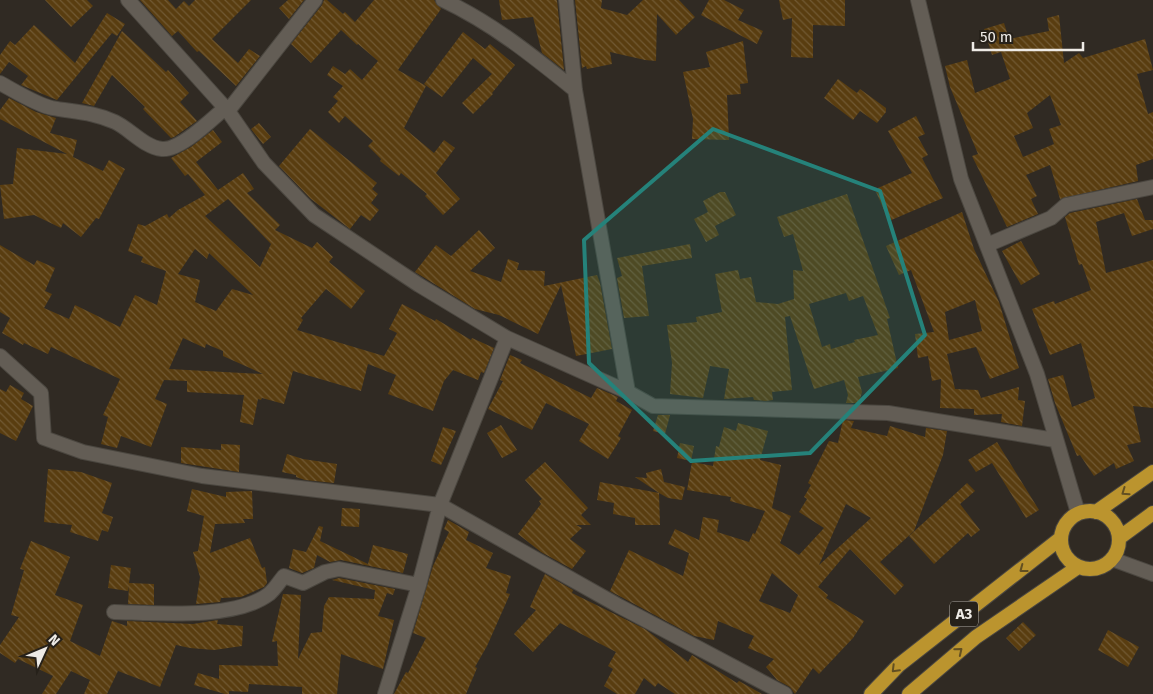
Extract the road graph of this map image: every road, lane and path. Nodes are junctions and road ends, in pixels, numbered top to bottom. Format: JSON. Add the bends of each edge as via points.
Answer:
{"nodes":[{"id":1,"x":128,"y":0,"type":"edge"},
{"id":2,"x":315,"y":0,"type":"edge"},
{"id":3,"x":443,"y":0,"type":"edge"},
{"id":4,"x":566,"y":0,"type":"edge"},
{"id":5,"x":918,"y":0,"type":"edge"},
{"id":6,"x":0,"y":82,"type":"edge"},
{"id":7,"x":575,"y":90,"type":"junction"},
{"id":8,"x":226,"y":109,"type":"junction"},
{"id":9,"x":1153,"y":187,"type":"edge"},
{"id":10,"x":987,"y":245,"type":"junction"},
{"id":11,"x":507,"y":338,"type":"junction"},
{"id":12,"x":0,"y":356,"type":"edge"},
{"id":13,"x":628,"y":392,"type":"junction"},
{"id":14,"x":1055,"y":440,"type":"junction"},
{"id":15,"x":1153,"y":472,"type":"edge"},
{"id":16,"x":440,"y":505,"type":"junction"},
{"id":17,"x":1096,"y":512,"type":"junction"},
{"id":18,"x":1078,"y":513,"type":"junction"},
{"id":19,"x":1153,"y":513,"type":"edge"},
{"id":20,"x":1061,"y":538,"type":"junction"},
{"id":21,"x":1119,"y":538,"type":"junction"},
{"id":22,"x":1112,"y":559,"type":"junction"},
{"id":23,"x":1078,"y":567,"type":"junction"},
{"id":24,"x":1153,"y":574,"type":"edge"},
{"id":25,"x":419,"y":585,"type":"junction"},
{"id":26,"x":114,"y":612,"type":"dead end"},
{"id":27,"x":385,"y":694,"type":"edge"},
{"id":28,"x":785,"y":694,"type":"edge"},
{"id":29,"x":871,"y":694,"type":"edge"},
{"id":30,"x":909,"y":694,"type":"edge"}],
"edges":[{"from":1,"to":8,"type":"street"},
{"from":2,"to":8,"type":"street"},
{"from":3,"to":7,"type":"street","via":[[513,40]]},
{"from":4,"to":7,"type":"street"},
{"from":5,"to":10,"type":"street","via":[[961,179]]},
{"from":6,"to":8,"type":"street","via":[[50,108],[77,110],[116,122],[146,143],[162,149],[174,146],[197,132]]},
{"from":7,"to":13,"type":"street"},
{"from":8,"to":11,"type":"street","via":[[264,163],[314,215],[419,285]]},
{"from":9,"to":10,"type":"street","via":[[1066,205],[1050,218]]},
{"from":10,"to":14,"type":"street","via":[[1037,374]]},
{"from":11,"to":13,"type":"street"},
{"from":11,"to":16,"type":"street"},
{"from":12,"to":16,"type":"street","via":[[41,393],[44,438],[83,452],[202,476]]},
{"from":13,"to":14,"type":"street","via":[[653,406],[888,413]]},
{"from":14,"to":18,"type":"street"},
{"from":15,"to":17,"type":"highway","one_way":true},
{"from":16,"to":25,"type":"street"},
{"from":16,"to":28,"type":"street","via":[[619,606]]},
{"from":17,"to":18,"type":"highway"},
{"from":17,"to":21,"type":"highway","via":[[1110,518]]},
{"from":18,"to":20,"type":"highway","via":[[1064,526]]},
{"from":19,"to":21,"type":"highway"},
{"from":20,"to":23,"type":"highway","via":[[1063,552]]},
{"from":20,"to":29,"type":"highway","number":"A3","one_way":true,"via":[[899,664]]},
{"from":21,"to":22,"type":"highway"},
{"from":22,"to":23,"type":"highway","via":[[1100,567]]},
{"from":22,"to":24,"type":"street"},
{"from":30,"to":23,"type":"highway","number":"A3","one_way":true,"via":[[976,637]]},
{"from":25,"to":26,"type":"street","via":[[340,569],[325,572],[303,583],[284,576],[262,598],[218,613]]},
{"from":25,"to":27,"type":"street"}]}
